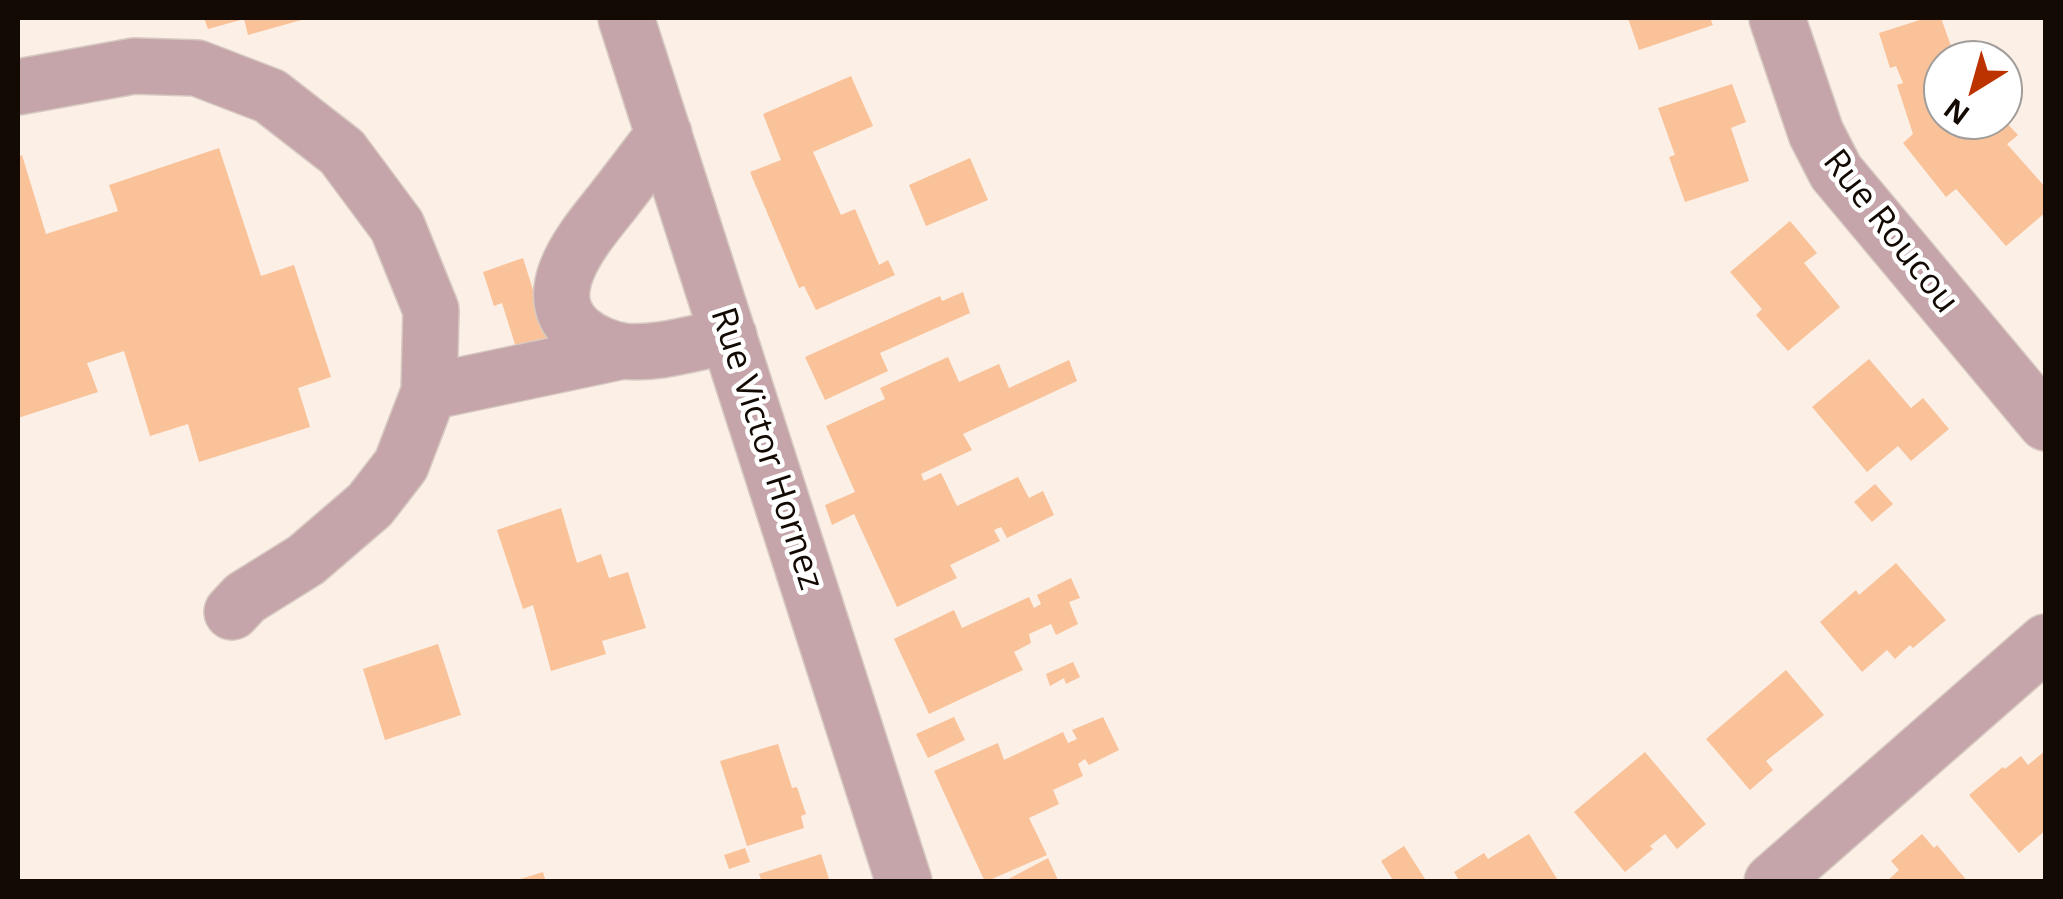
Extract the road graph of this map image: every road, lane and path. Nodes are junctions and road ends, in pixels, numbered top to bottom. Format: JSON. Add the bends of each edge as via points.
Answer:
{"nodes":[{"id":1,"x":626,"y":18,"type":"edge"},
{"id":2,"x":1777,"y":18,"type":"edge"},
{"id":3,"x":18,"y":87,"type":"edge"},
{"id":4,"x":664,"y":134,"type":"junction"},
{"id":5,"x":730,"y":336,"type":"junction"},
{"id":6,"x":623,"y":351,"type":"junction"},
{"id":7,"x":429,"y":392,"type":"junction"},
{"id":8,"x":2046,"y":422,"type":"edge"},
{"id":9,"x":232,"y":612,"type":"dead end"},
{"id":10,"x":2046,"y":642,"type":"edge"},
{"id":11,"x":904,"y":882,"type":"edge"},
{"id":12,"x":1772,"y":882,"type":"edge"}],
"edges":[{"from":1,"to":4,"type":"street","name":"Rue Victor Hornez"},
{"from":2,"to":8,"type":"street","name":"Rue Roucou","via":[[1836,172]]},
{"from":3,"to":7,"type":"street","via":[[150,66],[197,68],[270,96],[342,152],[397,226],[431,310]]},
{"from":4,"to":5,"type":"street","name":"Rue Victor Hornez"},
{"from":4,"to":6,"type":"street","via":[[584,238],[562,285],[570,322]]},
{"from":5,"to":6,"type":"street"},
{"from":5,"to":11,"type":"street","name":"Rue Victor Hornez"},
{"from":6,"to":7,"type":"street"},
{"from":7,"to":9,"type":"street","via":[[401,465],[370,505]]},
{"from":10,"to":12,"type":"street"}]}
